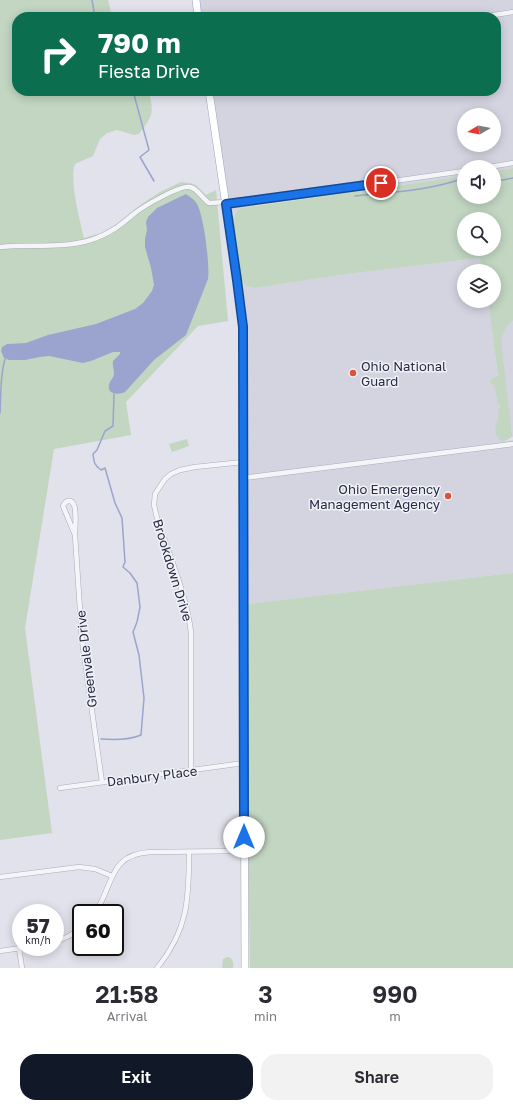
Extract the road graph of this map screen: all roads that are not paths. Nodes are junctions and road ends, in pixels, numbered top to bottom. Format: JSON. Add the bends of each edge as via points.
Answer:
{"nodes":[{"id":1,"x":196,"y":0,"type":"edge"},
{"id":2,"x":197,"y":12,"type":"edge"},
{"id":3,"x":513,"y":12,"type":"edge"},
{"id":4,"x":501,"y":14,"type":"edge"},
{"id":5,"x":210,"y":96,"type":"edge"},
{"id":6,"x":513,"y":164,"type":"edge"},
{"id":7,"x":501,"y":166,"type":"edge"},
{"id":8,"x":457,"y":172,"type":"edge"},
{"id":9,"x":226,"y":203,"type":"junction"},
{"id":10,"x":0,"y":247,"type":"edge"},
{"id":11,"x":513,"y":444,"type":"edge"},
{"id":12,"x":243,"y":462,"type":"junction"},
{"id":13,"x":243,"y":478,"type":"junction"},
{"id":14,"x":75,"y":535,"type":"junction"},
{"id":15,"x":244,"y":763,"type":"junction"},
{"id":16,"x":191,"y":770,"type":"junction"},
{"id":17,"x":102,"y":782,"type":"junction"},
{"id":18,"x":60,"y":788,"type":"dead end"},
{"id":19,"x":244,"y":851,"type":"junction"},
{"id":20,"x":189,"y":852,"type":"junction"},
{"id":21,"x":112,"y":876,"type":"junction"},
{"id":22,"x":0,"y":877,"type":"edge"},
{"id":23,"x":100,"y":904,"type":"edge"},
{"id":24,"x":12,"y":949,"type":"edge"},
{"id":25,"x":0,"y":951,"type":"edge"},
{"id":26,"x":20,"y":956,"type":"edge"},
{"id":27,"x":22,"y":968,"type":"edge"},
{"id":28,"x":157,"y":968,"type":"edge"},
{"id":29,"x":245,"y":968,"type":"edge"}],
"edges":[{"from":1,"to":2,"type":"main road"},
{"from":3,"to":4,"type":"street"},
{"from":5,"to":9,"type":"main road"},
{"from":6,"to":7,"type":"street"},
{"from":8,"to":9,"type":"street"},
{"from":9,"to":10,"type":"street","via":[[210,203],[192,188],[183,187],[91,240],[59,246]]},
{"from":9,"to":12,"type":"main road","via":[[243,327]]},
{"from":11,"to":13,"type":"street"},
{"from":12,"to":13,"type":"main road"},
{"from":12,"to":16,"type":"street","name":"Brookdown Drive","via":[[180,470],[165,479],[155,494],[157,518],[192,632]]},
{"from":13,"to":15,"type":"main road"},
{"from":14,"to":14,"type":"street","name":"Greenvale Drive","via":[[75,506],[67,500],[63,506]]},
{"from":14,"to":17,"type":"street","name":"Greenvale Drive","via":[[82,640]]},
{"from":15,"to":16,"type":"street","name":"Danbury Place"},
{"from":15,"to":19,"type":"main road"},
{"from":16,"to":17,"type":"street","name":"Danbury Place"},
{"from":17,"to":18,"type":"street","name":"Danbury Place"},
{"from":19,"to":20,"type":"street"},
{"from":19,"to":29,"type":"main road"},
{"from":20,"to":21,"type":"street","via":[[151,852],[130,856]]},
{"from":20,"to":28,"type":"street","via":[[188,893],[183,919],[170,950]]},
{"from":21,"to":22,"type":"street","via":[[95,869],[79,867]]},
{"from":21,"to":23,"type":"street"},
{"from":24,"to":25,"type":"street"},
{"from":26,"to":27,"type":"street"}]}
